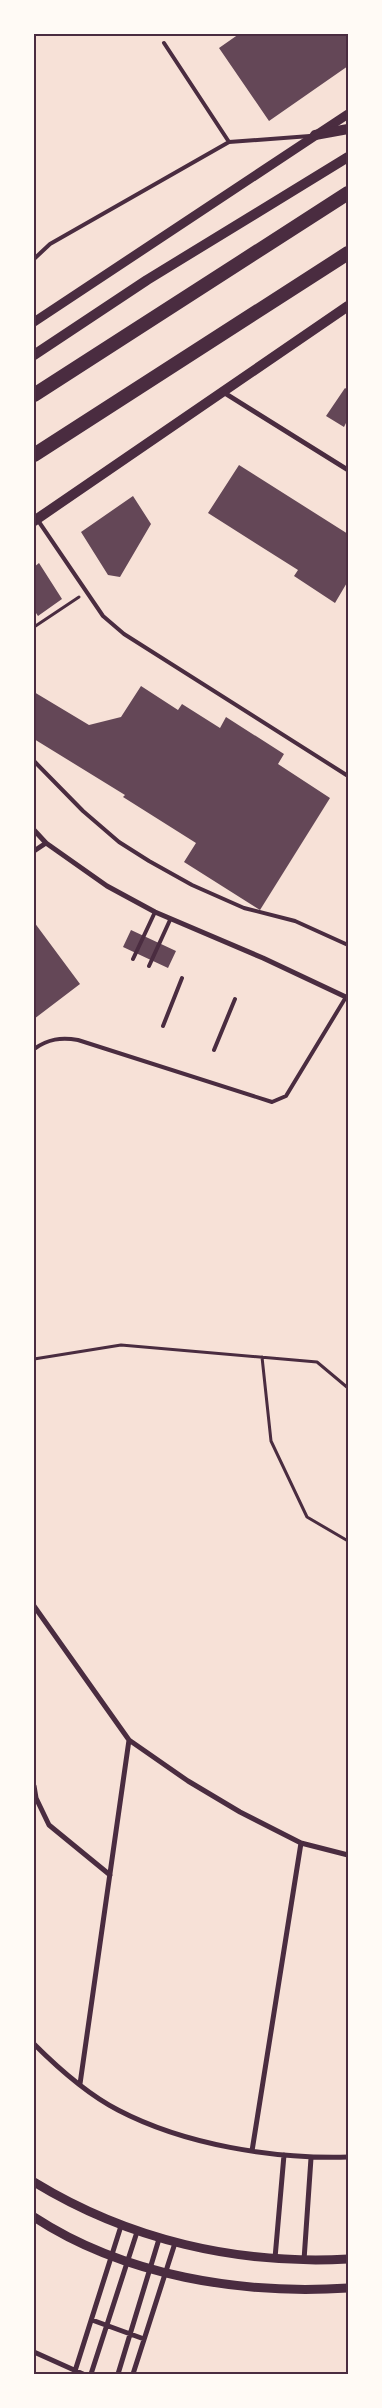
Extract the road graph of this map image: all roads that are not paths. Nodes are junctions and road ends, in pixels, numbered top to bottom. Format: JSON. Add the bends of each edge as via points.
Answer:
{"nodes":[{"id":1,"x":164,"y":43,"type":"dead end"},
{"id":2,"x":348,"y":114,"type":"edge"},
{"id":3,"x":348,"y":129,"type":"edge"},
{"id":4,"x":315,"y":135,"type":"junction"},
{"id":5,"x":229,"y":142,"type":"junction"},
{"id":6,"x":348,"y":157,"type":"edge"},
{"id":7,"x":348,"y":193,"type":"edge"},
{"id":8,"x":348,"y":253,"type":"edge"},
{"id":9,"x":34,"y":259,"type":"edge"},
{"id":10,"x":348,"y":306,"type":"edge"},
{"id":11,"x":34,"y":322,"type":"edge"},
{"id":12,"x":34,"y":355,"type":"edge"},
{"id":13,"x":223,"y":392,"type":"junction"},
{"id":14,"x":34,"y":395,"type":"edge"},
{"id":15,"x":34,"y":455,"type":"edge"},
{"id":16,"x":348,"y":470,"type":"edge"},
{"id":17,"x":35,"y":520,"type":"edge"},
{"id":18,"x":34,"y":761,"type":"edge"},
{"id":19,"x":348,"y":776,"type":"edge"},
{"id":20,"x":34,"y":830,"type":"edge"},
{"id":21,"x":46,"y":843,"type":"junction"},
{"id":22,"x":34,"y":851,"type":"edge"},
{"id":23,"x":155,"y":912,"type":"junction"},
{"id":24,"x":170,"y":920,"type":"junction"},
{"id":25,"x":348,"y":945,"type":"edge"},
{"id":26,"x":133,"y":959,"type":"dead end"},
{"id":27,"x":149,"y":966,"type":"dead end"},
{"id":28,"x":182,"y":978,"type":"dead end"},
{"id":29,"x":347,"y":997,"type":"edge"},
{"id":30,"x":235,"y":999,"type":"dead end"},
{"id":31,"x":163,"y":1026,"type":"dead end"},
{"id":32,"x":34,"y":1049,"type":"edge"},
{"id":33,"x":214,"y":1050,"type":"dead end"},
{"id":34,"x":34,"y":1606,"type":"edge"},
{"id":35,"x":129,"y":1740,"type":"junction"},
{"id":36,"x":34,"y":1786,"type":"edge"},
{"id":37,"x":301,"y":1843,"type":"junction"},
{"id":38,"x":348,"y":1855,"type":"edge"},
{"id":39,"x":110,"y":1875,"type":"junction"},
{"id":40,"x":34,"y":2044,"type":"edge"},
{"id":41,"x":80,"y":2084,"type":"junction"},
{"id":42,"x":252,"y":2151,"type":"junction"},
{"id":43,"x":284,"y":2155,"type":"junction"},
{"id":44,"x":348,"y":2157,"type":"edge"},
{"id":45,"x":311,"y":2158,"type":"junction"},
{"id":46,"x":34,"y":2182,"type":"edge"},
{"id":47,"x":34,"y":2218,"type":"edge"},
{"id":48,"x":121,"y":2226,"type":"junction"},
{"id":49,"x":137,"y":2232,"type":"junction"},
{"id":50,"x":159,"y":2239,"type":"junction"},
{"id":51,"x":175,"y":2243,"type":"junction"},
{"id":52,"x":112,"y":2256,"type":"junction"},
{"id":53,"x":275,"y":2258,"type":"junction"},
{"id":54,"x":348,"y":2259,"type":"edge"},
{"id":55,"x":304,"y":2260,"type":"junction"},
{"id":56,"x":127,"y":2262,"type":"junction"},
{"id":57,"x":150,"y":2269,"type":"junction"},
{"id":58,"x":164,"y":2273,"type":"junction"},
{"id":59,"x":348,"y":2288,"type":"edge"},
{"id":60,"x":92,"y":2320,"type":"junction"},
{"id":61,"x":107,"y":2326,"type":"junction"},
{"id":62,"x":130,"y":2334,"type":"junction"},
{"id":63,"x":144,"y":2339,"type":"junction"},
{"id":64,"x":34,"y":2352,"type":"edge"},
{"id":65,"x":75,"y":2371,"type":"junction"},
{"id":66,"x":83,"y":2374,"type":"edge"},
{"id":67,"x":91,"y":2374,"type":"edge"},
{"id":68,"x":118,"y":2374,"type":"edge"},
{"id":69,"x":133,"y":2374,"type":"edge"}],
"edges":[{"from":1,"to":5,"type":"lane"},
{"from":2,"to":4,"type":"street"},
{"from":3,"to":4,"type":"main road"},
{"from":4,"to":5,"type":"lane"},
{"from":4,"to":11,"type":"street"},
{"from":5,"to":9,"type":"lane","via":[[50,244]]},
{"from":6,"to":12,"type":"main road","via":[[148,280]]},
{"from":7,"to":14,"type":"highway"},
{"from":8,"to":15,"type":"highway"},
{"from":10,"to":13,"type":"main road"},
{"from":13,"to":16,"type":"street"},
{"from":13,"to":17,"type":"main road"},
{"from":17,"to":19,"type":"lane","via":[[103,616],[124,634]]},
{"from":18,"to":25,"type":"lane","via":[[83,811],[149,861],[244,908],[295,921]]},
{"from":20,"to":21,"type":"street"},
{"from":21,"to":22,"type":"street"},
{"from":21,"to":23,"type":"street","via":[[107,886]]},
{"from":23,"to":24,"type":"street"},
{"from":23,"to":26,"type":"lane"},
{"from":24,"to":27,"type":"lane"},
{"from":24,"to":29,"type":"street"},
{"from":28,"to":31,"type":"lane"},
{"from":29,"to":32,"type":"lane","via":[[286,1096],[272,1102],[78,1040],[57,1039]]},
{"from":30,"to":33,"type":"lane"},
{"from":34,"to":35,"type":"street"},
{"from":35,"to":37,"type":"street","via":[[188,1781]]},
{"from":35,"to":39,"type":"street"},
{"from":36,"to":39,"type":"street","via":[[49,1825]]},
{"from":37,"to":38,"type":"street"},
{"from":37,"to":42,"type":"street"},
{"from":39,"to":41,"type":"street"},
{"from":40,"to":41,"type":"street"},
{"from":41,"to":42,"type":"street","via":[[119,2110],[144,2120],[189,2137]]},
{"from":42,"to":43,"type":"street"},
{"from":43,"to":45,"type":"street"},
{"from":43,"to":53,"type":"street"},
{"from":44,"to":45,"type":"street"},
{"from":45,"to":55,"type":"street"},
{"from":46,"to":48,"type":"street","via":[[84,2211]]},
{"from":47,"to":52,"type":"street"},
{"from":48,"to":49,"type":"street"},
{"from":48,"to":52,"type":"street"},
{"from":49,"to":50,"type":"street"},
{"from":49,"to":56,"type":"street"},
{"from":50,"to":51,"type":"street"},
{"from":50,"to":57,"type":"street"},
{"from":51,"to":53,"type":"street","via":[[230,2255]]},
{"from":51,"to":58,"type":"street"},
{"from":52,"to":56,"type":"street"},
{"from":52,"to":60,"type":"street"},
{"from":53,"to":55,"type":"street"},
{"from":54,"to":55,"type":"street"},
{"from":56,"to":57,"type":"street"},
{"from":56,"to":61,"type":"street"},
{"from":57,"to":58,"type":"street"},
{"from":57,"to":62,"type":"street"},
{"from":58,"to":59,"type":"street","via":[[298,2290]]},
{"from":58,"to":63,"type":"street"},
{"from":60,"to":61,"type":"street"},
{"from":60,"to":65,"type":"street"},
{"from":61,"to":62,"type":"street"},
{"from":61,"to":67,"type":"street"},
{"from":62,"to":63,"type":"street"},
{"from":62,"to":68,"type":"street"},
{"from":63,"to":69,"type":"street"},
{"from":64,"to":65,"type":"street"},
{"from":65,"to":66,"type":"street"}]}
